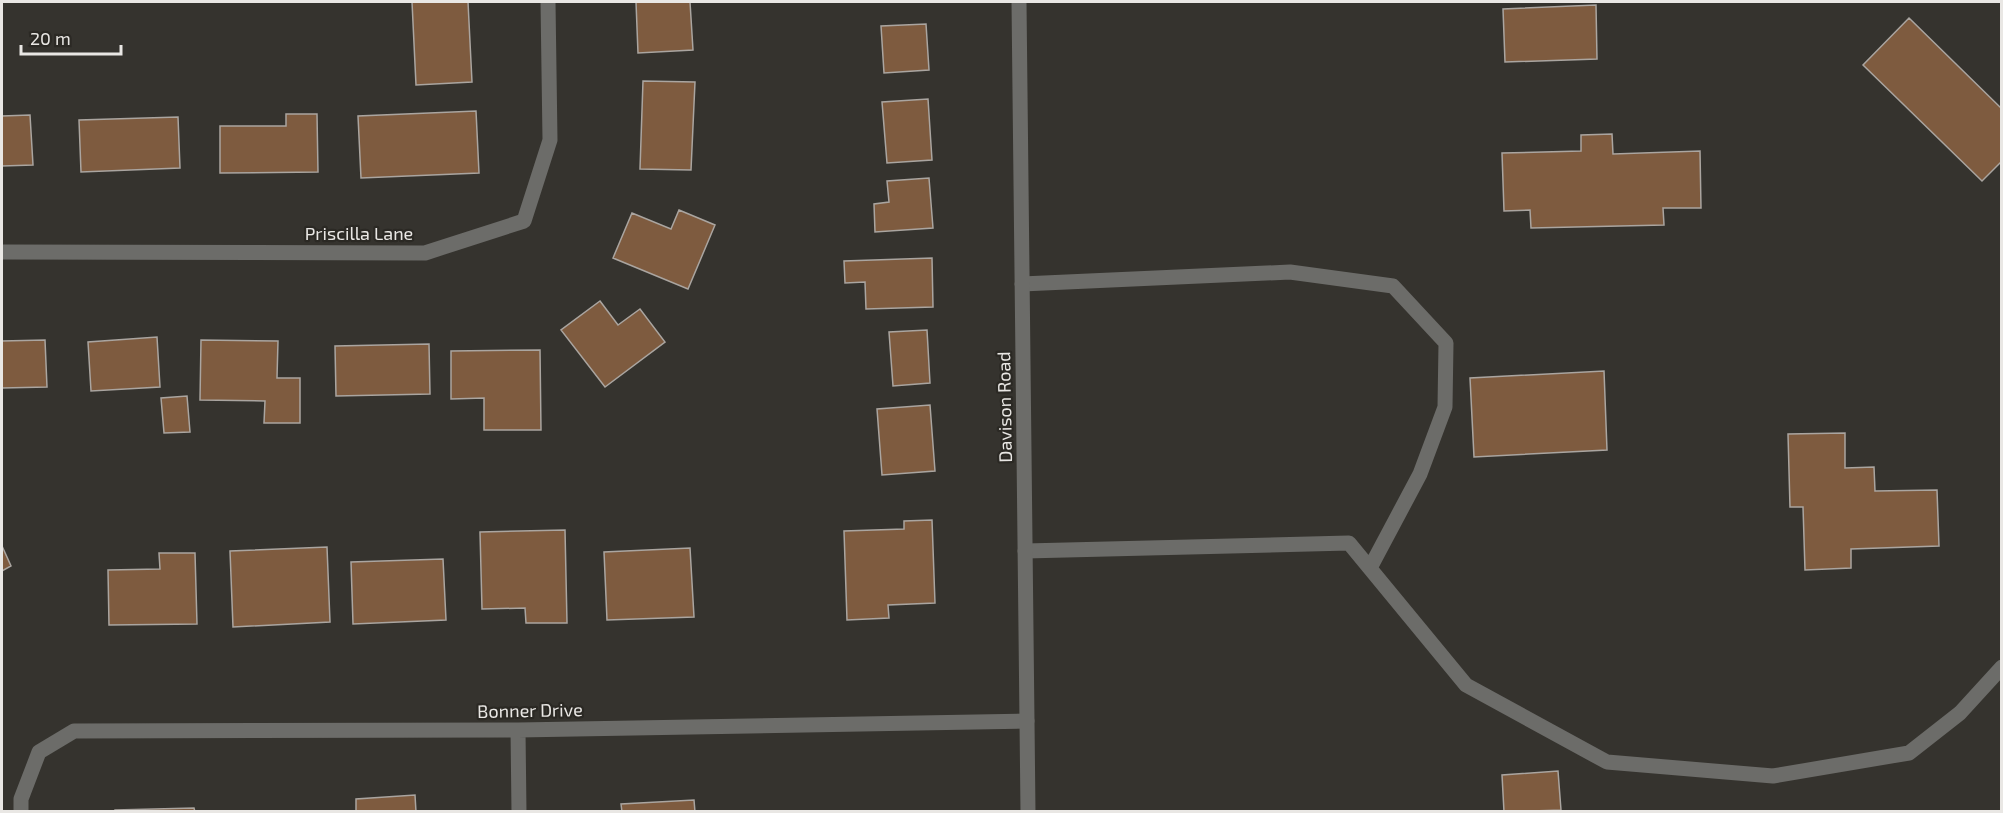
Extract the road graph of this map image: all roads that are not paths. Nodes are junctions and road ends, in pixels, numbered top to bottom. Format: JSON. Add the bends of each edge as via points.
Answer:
{"nodes":[{"id":1,"x":548,"y":2,"type":"edge"},
{"id":2,"x":1019,"y":2,"type":"edge"},
{"id":3,"x":2,"y":252,"type":"edge"},
{"id":4,"x":1022,"y":284,"type":"junction"},
{"id":5,"x":1025,"y":551,"type":"junction"},
{"id":6,"x":1370,"y":568,"type":"junction"},
{"id":7,"x":2001,"y":668,"type":"edge"},
{"id":8,"x":1027,"y":721,"type":"junction"},
{"id":9,"x":518,"y":730,"type":"junction"},
{"id":10,"x":21,"y":812,"type":"edge"},
{"id":11,"x":519,"y":812,"type":"edge"},
{"id":12,"x":1028,"y":812,"type":"edge"}],
"edges":[{"from":1,"to":3,"type":"street","name":"Priscilla Lane","via":[[550,140],[524,221],[425,253]]},
{"from":2,"to":4,"type":"street","name":"Davison Road"},
{"from":4,"to":5,"type":"street","name":"Davison Road"},
{"from":4,"to":6,"type":"street","via":[[1290,272],[1393,286],[1446,343],[1445,407],[1420,474]]},
{"from":5,"to":6,"type":"street","via":[[1349,543]]},
{"from":5,"to":8,"type":"street","name":"Davison Road"},
{"from":6,"to":7,"type":"street","via":[[1466,685],[1607,762],[1773,776],[1909,753],[1960,713]]},
{"from":8,"to":9,"type":"street","name":"Bonner Drive"},
{"from":8,"to":12,"type":"street","name":"Davison Road"},
{"from":9,"to":10,"type":"street","name":"Bonner Drive","via":[[74,731],[39,752],[21,799]]},
{"from":9,"to":11,"type":"street"}]}
